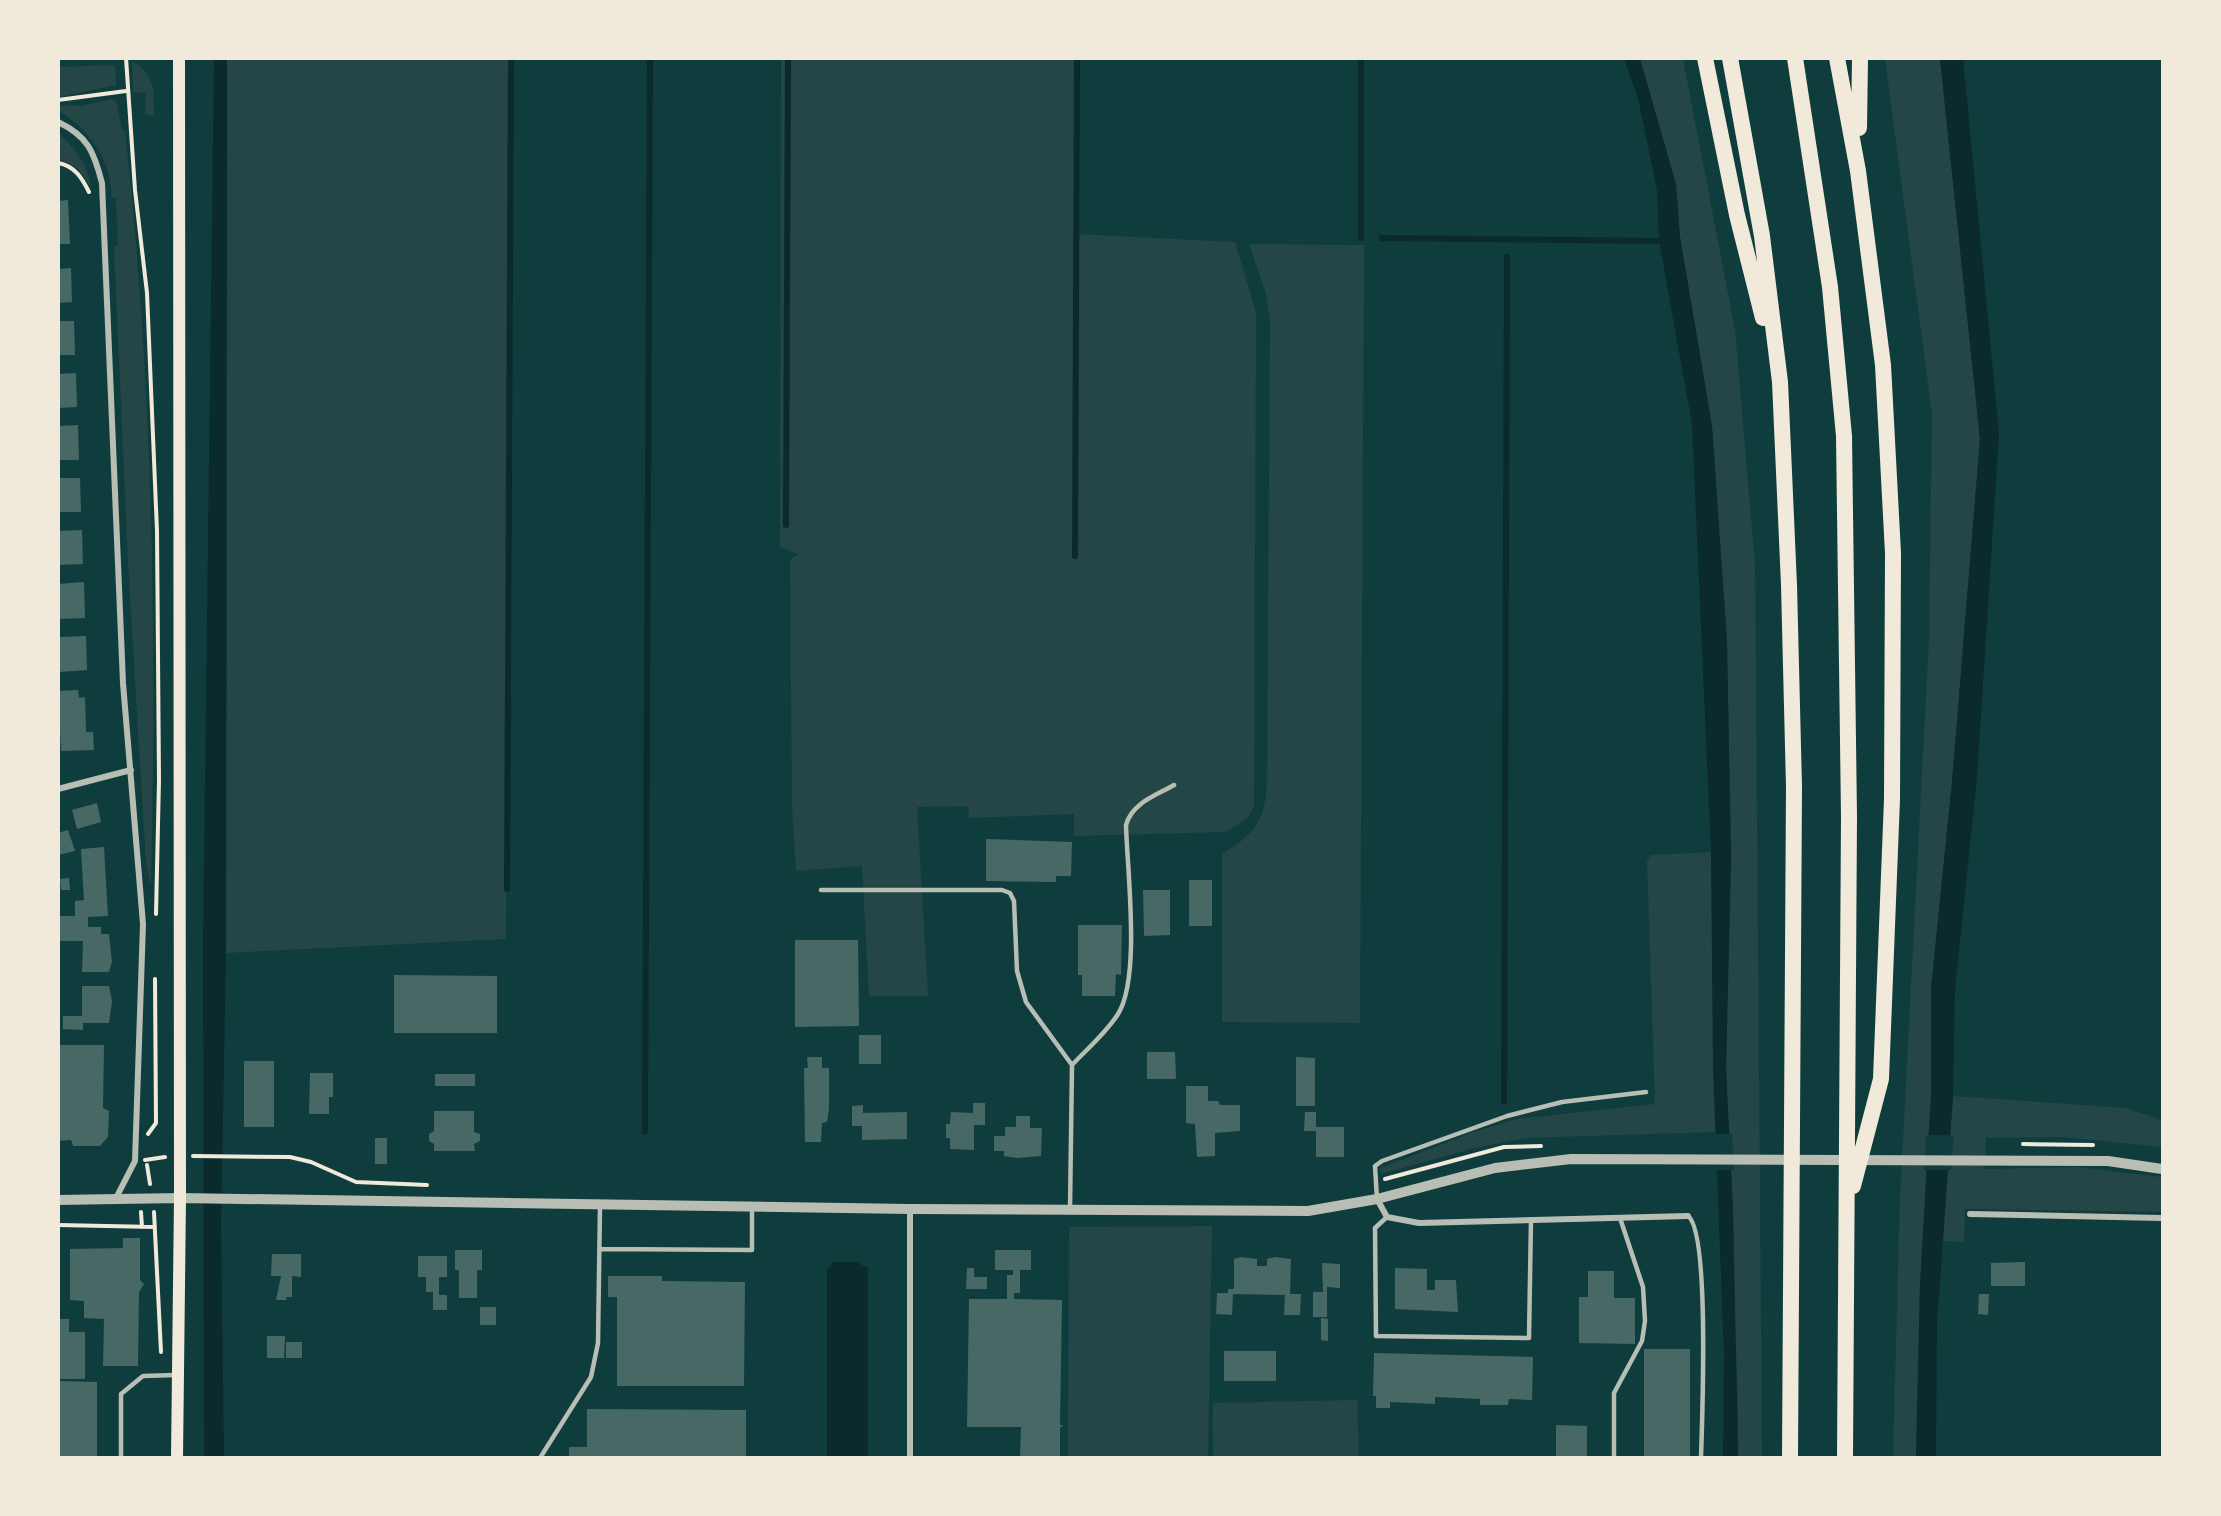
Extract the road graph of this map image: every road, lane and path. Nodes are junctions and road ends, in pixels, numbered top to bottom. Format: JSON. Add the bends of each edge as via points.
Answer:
{"nodes":[{"id":1,"x":126,"y":58,"type":"edge"},
{"id":2,"x":179,"y":58,"type":"edge"},
{"id":3,"x":1705,"y":58,"type":"edge"},
{"id":4,"x":1730,"y":58,"type":"edge"},
{"id":5,"x":1795,"y":58,"type":"edge"},
{"id":6,"x":1837,"y":58,"type":"edge"},
{"id":7,"x":1860,"y":58,"type":"edge"},
{"id":8,"x":126,"y":91,"type":"junction"},
{"id":9,"x":58,"y":100,"type":"edge"},
{"id":10,"x":58,"y":122,"type":"edge"},
{"id":11,"x":58,"y":163,"type":"edge"},
{"id":12,"x":1858,"y":171,"type":"junction"},
{"id":13,"x":104,"y":204,"type":"junction"},
{"id":14,"x":1780,"y":382,"type":"junction"},
{"id":15,"x":131,"y":770,"type":"junction"},
{"id":16,"x":1174,"y":786,"type":"dead end"},
{"id":17,"x":58,"y":789,"type":"edge"},
{"id":18,"x":821,"y":890,"type":"dead end"},
{"id":19,"x":156,"y":918,"type":"dead end"},
{"id":20,"x":155,"y":976,"type":"dead end"},
{"id":21,"x":1071,"y":1065,"type":"junction"},
{"id":22,"x":1646,"y":1092,"type":"dead end"},
{"id":23,"x":147,"y":1143,"type":"dead end"},
{"id":24,"x":1550,"y":1146,"type":"dead end"},
{"id":25,"x":147,"y":1151,"type":"dead end"},
{"id":26,"x":202,"y":1156,"type":"dead end"},
{"id":27,"x":2163,"y":1169,"type":"edge"},
{"id":28,"x":1374,"y":1182,"type":"junction"},
{"id":29,"x":439,"y":1186,"type":"dead end"},
{"id":30,"x":180,"y":1198,"type":"junction"},
{"id":31,"x":153,"y":1199,"type":"junction"},
{"id":32,"x":1377,"y":1199,"type":"junction"},
{"id":33,"x":58,"y":1200,"type":"edge"},
{"id":34,"x":114,"y":1201,"type":"junction"},
{"id":35,"x":600,"y":1206,"type":"junction"},
{"id":36,"x":752,"y":1207,"type":"junction"},
{"id":37,"x":910,"y":1209,"type":"junction"},
{"id":38,"x":1070,"y":1209,"type":"junction"},
{"id":39,"x":1846,"y":1213,"type":"junction"},
{"id":40,"x":1970,"y":1214,"type":"dead end"},
{"id":41,"x":1688,"y":1216,"type":"joint"},
{"id":42,"x":1387,"y":1217,"type":"junction"},
{"id":43,"x":1620,"y":1218,"type":"junction"},
{"id":44,"x":2163,"y":1218,"type":"edge"},
{"id":45,"x":1532,"y":1220,"type":"junction"},
{"id":46,"x":58,"y":1225,"type":"edge"},
{"id":47,"x":155,"y":1227,"type":"junction"},
{"id":48,"x":600,"y":1249,"type":"junction"},
{"id":49,"x":161,"y":1375,"type":"junction"},
{"id":50,"x":178,"y":1375,"type":"junction"},
{"id":51,"x":121,"y":1458,"type":"edge"},
{"id":52,"x":177,"y":1458,"type":"edge"},
{"id":53,"x":540,"y":1458,"type":"edge"},
{"id":54,"x":910,"y":1458,"type":"edge"},
{"id":55,"x":1614,"y":1458,"type":"edge"},
{"id":56,"x":1701,"y":1458,"type":"edge"},
{"id":57,"x":1790,"y":1458,"type":"edge"},
{"id":58,"x":1845,"y":1458,"type":"edge"}],
"edges":[{"from":1,"to":8,"type":"path"},
{"from":2,"to":30,"type":"main road"},
{"from":3,"to":14,"type":"highway","via":[[1737,215]]},
{"from":4,"to":14,"type":"highway","via":[[1762,236]]},
{"from":5,"to":39,"type":"highway","via":[[1830,287],[1844,436],[1849,794]]},
{"from":6,"to":12,"type":"highway"},
{"from":7,"to":12,"type":"highway"},
{"from":8,"to":9,"type":"path"},
{"from":8,"to":19,"type":"path","via":[[147,293],[157,531]]},
{"from":10,"to":13,"type":"street","via":[[78,131],[95,156]]},
{"from":11,"to":13,"type":"path","via":[[80,175],[90,194]]},
{"from":12,"to":39,"type":"highway","via":[[1883,365],[1893,553],[1894,700],[1881,1078]]},
{"from":13,"to":15,"type":"street","via":[[117,556]]},
{"from":14,"to":57,"type":"highway","via":[[1794,787]]},
{"from":15,"to":17,"type":"street"},
{"from":15,"to":34,"type":"street","via":[[142,924],[135,1161]]},
{"from":16,"to":21,"type":"lane","via":[[1136,806],[1129,814],[1126,825],[1130,965],[1126,992],[1119,1012]]},
{"from":18,"to":21,"type":"lane","via":[[1010,893],[1014,901],[1017,971],[1026,1002]]},
{"from":20,"to":23,"type":"path","via":[[156,1123],[147,1135]]},
{"from":21,"to":38,"type":"lane"},
{"from":22,"to":28,"type":"lane","via":[[1562,1102],[1507,1116],[1382,1161],[1375,1166]]},
{"from":24,"to":28,"type":"path","via":[[1504,1147]]},
{"from":25,"to":31,"type":"path"},
{"from":26,"to":29,"type":"path","via":[[301,1160],[357,1182]]},
{"from":27,"to":32,"type":"street","via":[[2108,1161],[1571,1159],[1495,1168]]},
{"from":28,"to":32,"type":"lane"},
{"from":30,"to":31,"type":"street"},
{"from":30,"to":35,"type":"street"},
{"from":30,"to":50,"type":"main road"},
{"from":31,"to":34,"type":"street"},
{"from":31,"to":47,"type":"path"},
{"from":32,"to":38,"type":"street","via":[[1308,1211]]},
{"from":32,"to":42,"type":"street"},
{"from":33,"to":34,"type":"street"},
{"from":35,"to":36,"type":"street"},
{"from":35,"to":48,"type":"lane"},
{"from":36,"to":37,"type":"street"},
{"from":36,"to":48,"type":"lane","via":[[752,1251]]},
{"from":37,"to":38,"type":"street"},
{"from":37,"to":54,"type":"street"},
{"from":39,"to":58,"type":"highway"},
{"from":40,"to":44,"type":"street"},
{"from":41,"to":43,"type":"street"},
{"from":41,"to":56,"type":"lane","via":[[1698,1235],[1701,1280]]},
{"from":42,"to":45,"type":"street","via":[[1419,1223]]},
{"from":42,"to":45,"type":"lane","via":[[1375,1228],[1376,1336],[1529,1338]]},
{"from":43,"to":45,"type":"street"},
{"from":43,"to":55,"type":"lane","via":[[1643,1287],[1645,1321],[1642,1341],[1614,1392]]},
{"from":46,"to":47,"type":"path"},
{"from":47,"to":49,"type":"path"},
{"from":48,"to":53,"type":"lane","via":[[598,1343],[591,1377]]},
{"from":49,"to":50,"type":"lane"},
{"from":49,"to":51,"type":"lane","via":[[143,1376],[121,1394]]},
{"from":50,"to":52,"type":"main road"}]}
